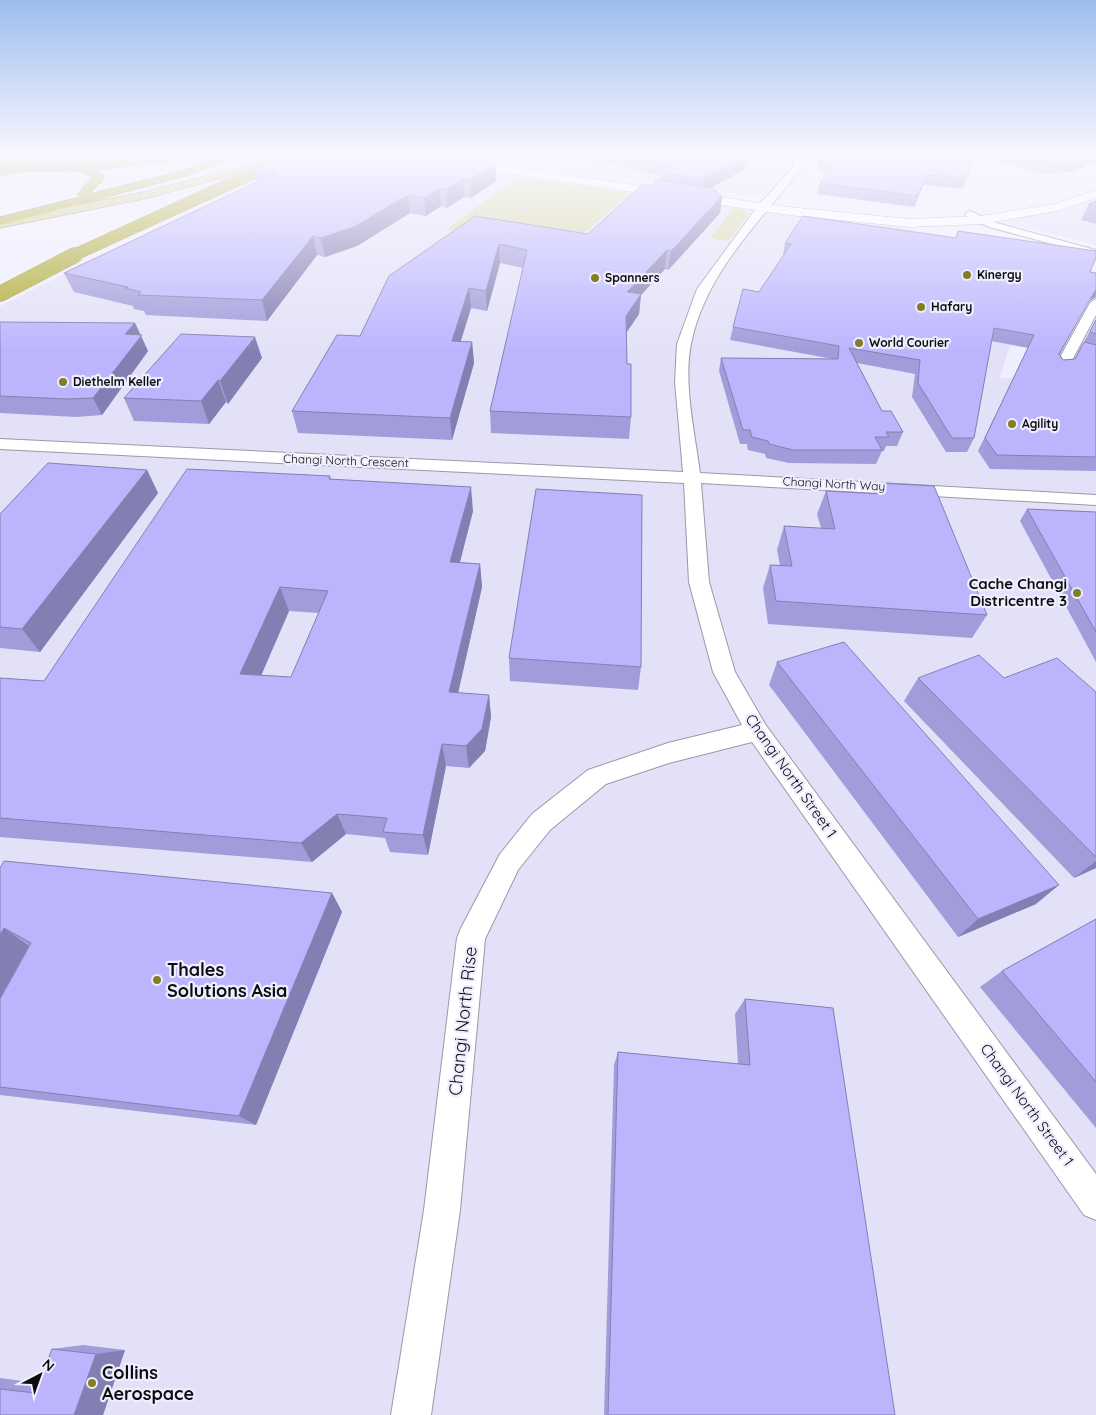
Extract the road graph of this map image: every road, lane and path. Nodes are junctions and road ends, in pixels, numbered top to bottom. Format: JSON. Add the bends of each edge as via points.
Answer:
{"nodes":[{"id":1,"x":68,"y":220,"type":"edge"},
{"id":2,"x":123,"y":220,"type":"edge"},
{"id":3,"x":151,"y":220,"type":"edge"},
{"id":4,"x":754,"y":220,"type":"edge"},
{"id":5,"x":867,"y":220,"type":"edge"},
{"id":6,"x":942,"y":220,"type":"edge"},
{"id":7,"x":985,"y":220,"type":"edge"},
{"id":8,"x":1011,"y":220,"type":"edge"},
{"id":9,"x":1024,"y":234,"type":"junction"},
{"id":10,"x":9,"y":236,"type":"dead end"},
{"id":11,"x":64,"y":246,"type":"dead end"},
{"id":12,"x":1096,"y":253,"type":"edge"},
{"id":13,"x":0,"y":294,"type":"edge"},
{"id":14,"x":1095,"y":305,"type":"edge"},
{"id":15,"x":1070,"y":348,"type":"junction"},
{"id":16,"x":1087,"y":352,"type":"edge"},
{"id":17,"x":1061,"y":368,"type":"edge"},
{"id":18,"x":0,"y":444,"type":"edge"},
{"id":19,"x":692,"y":476,"type":"junction"},
{"id":20,"x":1096,"y":500,"type":"edge"},
{"id":21,"x":756,"y":731,"type":"junction"},
{"id":22,"x":1096,"y":1203,"type":"edge"},
{"id":23,"x":410,"y":1415,"type":"edge"}],
"edges":[{"from":1,"to":10,"type":"highway"},
{"from":2,"to":11,"type":"highway"},
{"from":3,"to":13,"type":"highway","bridge":true,"via":[[84,250]]},
{"from":4,"to":19,"type":"street","name":"Changi North Street 1","via":[[703,289],[684,344],[682,382]]},
{"from":5,"to":6,"type":"street","via":[[909,223]]},
{"from":7,"to":9,"type":"street"},
{"from":8,"to":9,"type":"street","via":[[1010,223]]},
{"from":9,"to":12,"type":"street"},
{"from":14,"to":15,"type":"street"},
{"from":15,"to":16,"type":"street"},
{"from":15,"to":17,"type":"street"},
{"from":18,"to":19,"type":"street","name":"Changi North Crescent"},
{"from":19,"to":20,"type":"street","name":"Changi North Way"},
{"from":19,"to":21,"type":"street","name":"Changi North Street 1","via":[[699,582],[724,672]]},
{"from":21,"to":22,"type":"street","name":"Changi North Street 1"},
{"from":21,"to":23,"type":"street","name":"Changi North Rise","via":[[668,753],[597,777],[541,822],[508,862],[471,938],[442,1210]]}]}
